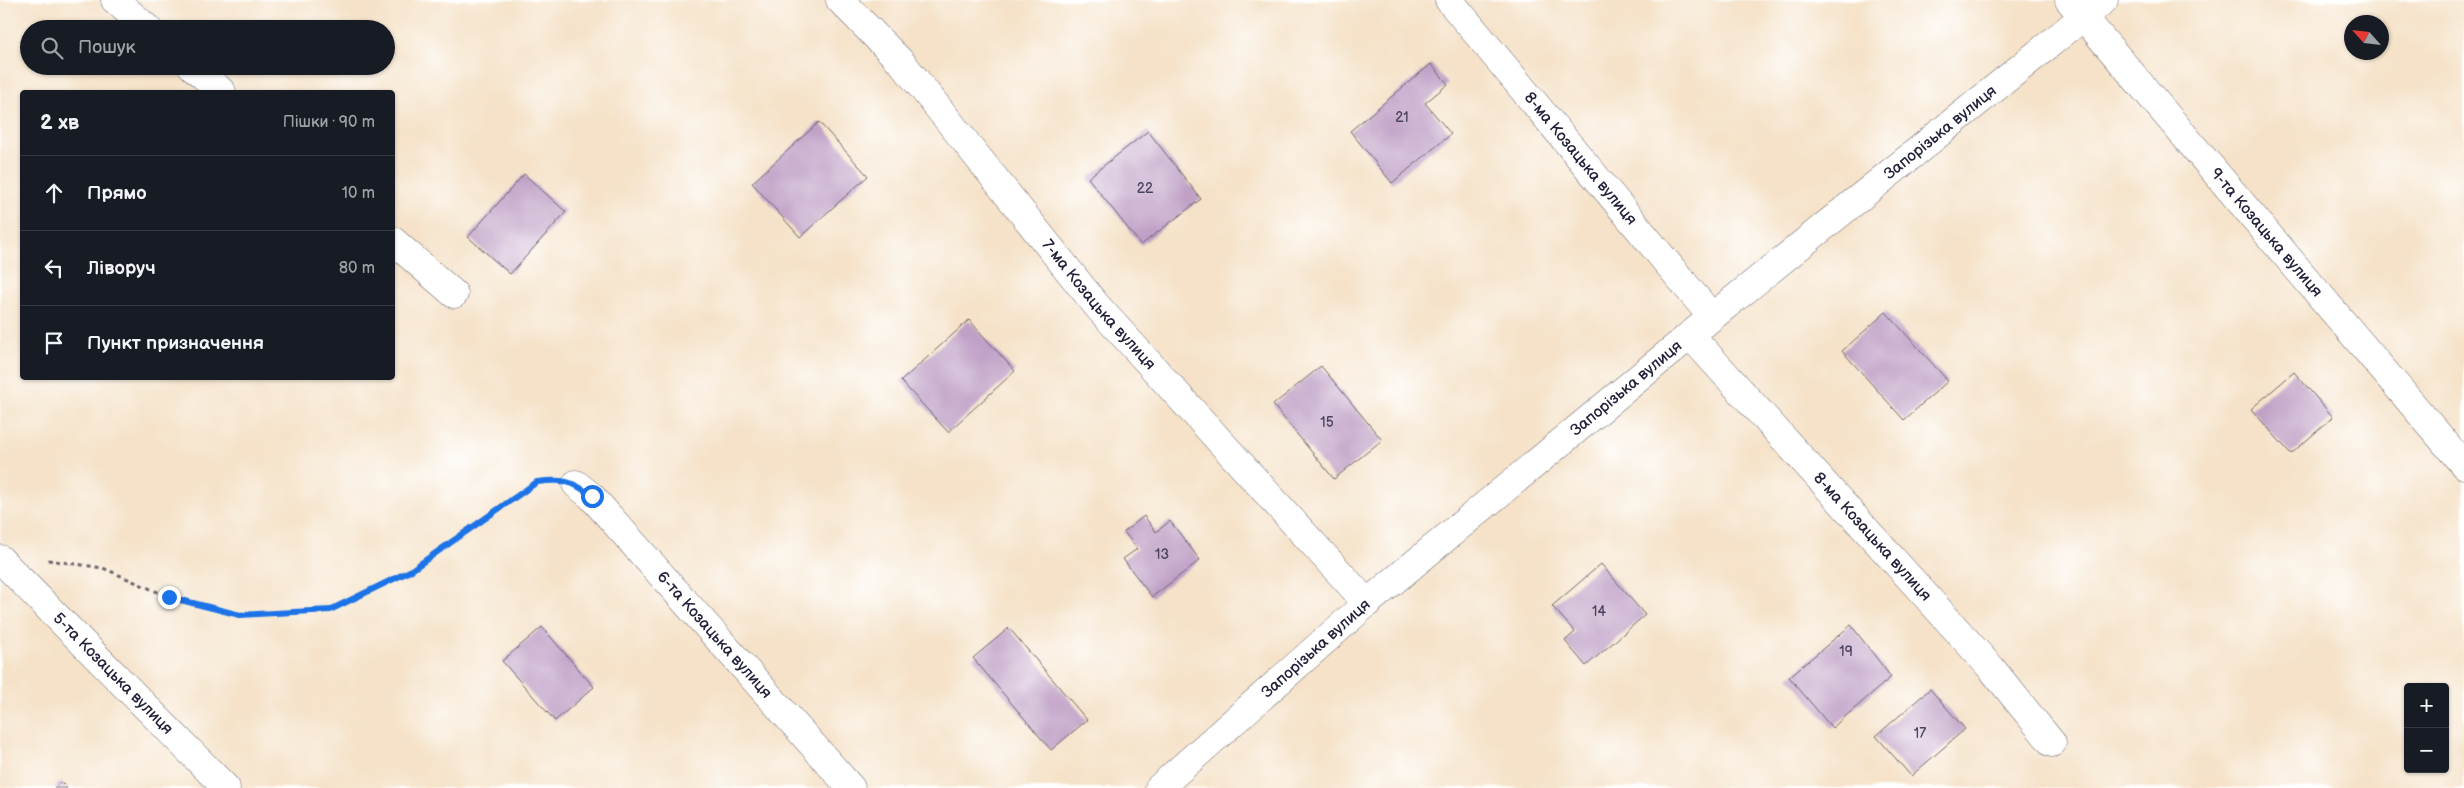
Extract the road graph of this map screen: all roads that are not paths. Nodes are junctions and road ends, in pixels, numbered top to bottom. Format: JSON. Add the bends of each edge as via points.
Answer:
{"nodes":[{"id":1,"x":115,"y":0,"type":"edge"},
{"id":2,"x":840,"y":0,"type":"edge"},
{"id":3,"x":1449,"y":0,"type":"edge"},
{"id":4,"x":2104,"y":0,"type":"edge"},
{"id":5,"x":2076,"y":9,"type":"edge"},
{"id":6,"x":138,"y":20,"type":"edge"},
{"id":7,"x":202,"y":75,"type":"edge"},
{"id":8,"x":220,"y":90,"type":"edge"},
{"id":9,"x":395,"y":243,"type":"edge"},
{"id":10,"x":454,"y":294,"type":"dead end"},
{"id":11,"x":1712,"y":317,"type":"junction"},
{"id":12,"x":1690,"y":335,"type":"junction"},
{"id":13,"x":2464,"y":465,"type":"edge"},
{"id":14,"x":576,"y":484,"type":"road end"},
{"id":15,"x":0,"y":559,"type":"edge"},
{"id":16,"x":1366,"y":603,"type":"junction"},
{"id":17,"x":2052,"y":743,"type":"dead end"},
{"id":18,"x":226,"y":788,"type":"edge"},
{"id":19,"x":851,"y":788,"type":"edge"},
{"id":20,"x":1159,"y":788,"type":"edge"}],
"edges":[{"from":1,"to":6,"type":"street"},
{"from":2,"to":16,"type":"street","name":"7-ма Козацька вулиця","via":[[903,64],[1097,306]]},
{"from":3,"to":11,"type":"street","name":"8-ма Козацька вулиця"},
{"from":4,"to":5,"type":"street","name":"Запорізька вулиця"},
{"from":5,"to":11,"type":"street","name":"Запорізька вулиця"},
{"from":5,"to":13,"type":"street","name":"9-та Козацька вулиця"},
{"from":7,"to":8,"type":"street"},
{"from":9,"to":10,"type":"street"},
{"from":11,"to":12,"type":"street","name":"Запорізька вулиця"},
{"from":12,"to":16,"type":"street","name":"Запорізька вулиця"},
{"from":12,"to":17,"type":"street","name":"8-ма Козацька вулиця","via":[[1992,669]]},
{"from":14,"to":19,"type":"street","name":"6-та Козацька вулиця","via":[[592,496]]},
{"from":15,"to":18,"type":"street","name":"5-та Козацька вулиця"},
{"from":16,"to":20,"type":"street","name":"Запорізька вулиця"}]}
